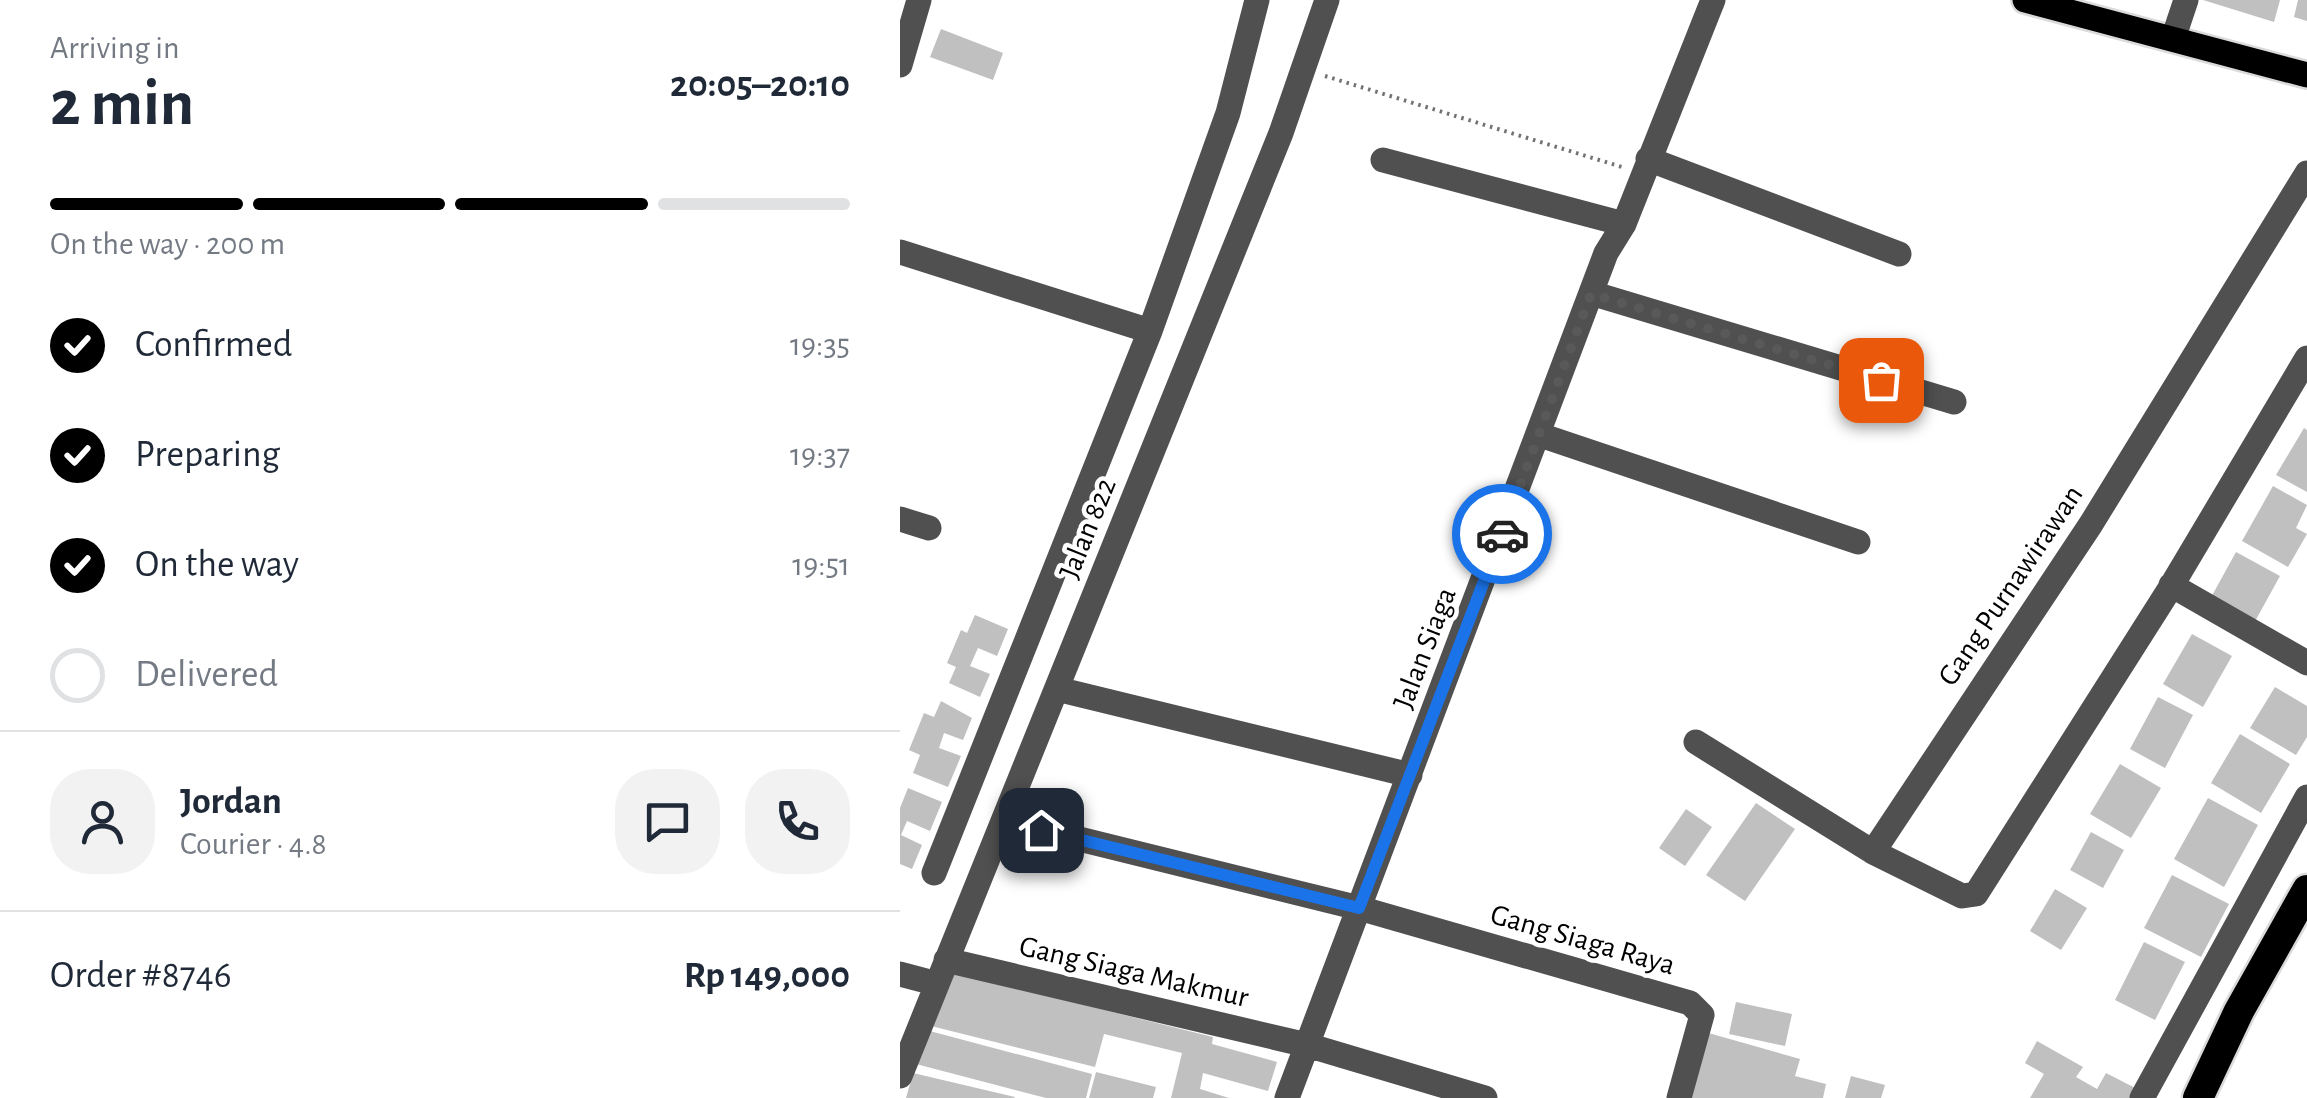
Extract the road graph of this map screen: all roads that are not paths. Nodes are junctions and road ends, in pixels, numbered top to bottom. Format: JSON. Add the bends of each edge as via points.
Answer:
{"nodes":[{"id":1,"x":1257,"y":0,"type":"edge"},
{"id":2,"x":1326,"y":0,"type":"edge"},
{"id":3,"x":1713,"y":0,"type":"edge"},
{"id":4,"x":2025,"y":0,"type":"edge"},
{"id":5,"x":2186,"y":0,"type":"edge"},
{"id":6,"x":912,"y":4,"type":"edge"},
{"id":7,"x":2172,"y":39,"type":"junction"},
{"id":8,"x":900,"y":66,"type":"edge"},
{"id":9,"x":2307,"y":75,"type":"edge"},
{"id":10,"x":1383,"y":160,"type":"dead end"},
{"id":11,"x":1644,"y":166,"type":"junction"},
{"id":12,"x":2307,"y":173,"type":"edge"},
{"id":13,"x":1624,"y":224,"type":"junction"},
{"id":14,"x":900,"y":252,"type":"edge"},
{"id":15,"x":1899,"y":254,"type":"dead end"},
{"id":16,"x":1591,"y":294,"type":"junction"},
{"id":17,"x":1150,"y":331,"type":"junction"},
{"id":18,"x":2307,"y":358,"type":"edge"},
{"id":19,"x":1954,"y":402,"type":"dead end"},
{"id":20,"x":1540,"y":435,"type":"junction"},
{"id":21,"x":900,"y":519,"type":"edge"},
{"id":22,"x":929,"y":528,"type":"dead end"},
{"id":23,"x":1858,"y":542,"type":"dead end"},
{"id":24,"x":2171,"y":585,"type":"junction"},
{"id":25,"x":2307,"y":662,"type":"edge"},
{"id":26,"x":1057,"y":690,"type":"junction"},
{"id":27,"x":1696,"y":742,"type":"dead end"},
{"id":28,"x":1410,"y":774,"type":"junction"},
{"id":29,"x":2307,"y":798,"type":"edge"},
{"id":30,"x":1006,"y":822,"type":"junction"},
{"id":31,"x":1873,"y":852,"type":"junction"},
{"id":32,"x":934,"y":872,"type":"dead end"},
{"id":33,"x":2307,"y":890,"type":"edge"},
{"id":34,"x":1359,"y":908,"type":"junction"},
{"id":35,"x":940,"y":971,"type":"junction"},
{"id":36,"x":900,"y":974,"type":"edge"},
{"id":37,"x":1307,"y":1045,"type":"junction"},
{"id":38,"x":900,"y":1076,"type":"edge"},
{"id":39,"x":1288,"y":1098,"type":"edge"},
{"id":40,"x":1484,"y":1098,"type":"edge"},
{"id":41,"x":1679,"y":1098,"type":"edge"},
{"id":42,"x":2142,"y":1098,"type":"edge"},
{"id":43,"x":2198,"y":1098,"type":"edge"}],
"edges":[{"from":1,"to":17,"type":"street","via":[[1228,113]]},
{"from":2,"to":26,"type":"street","name":"Jalan 822","via":[[1281,132]]},
{"from":3,"to":11,"type":"street","name":"Jalan Siaga"},
{"from":4,"to":7,"type":"main road"},
{"from":5,"to":7,"type":"street"},
{"from":6,"to":8,"type":"street"},
{"from":7,"to":9,"type":"main road"},
{"from":10,"to":13,"type":"street"},
{"from":11,"to":13,"type":"street","name":"Jalan Siaga"},
{"from":11,"to":15,"type":"street"},
{"from":12,"to":31,"type":"street","name":"Gang Purnawirawan","via":[[2091,524]]},
{"from":13,"to":16,"type":"street","name":"Jalan Siaga"},
{"from":14,"to":17,"type":"street"},
{"from":16,"to":19,"type":"street"},
{"from":16,"to":20,"type":"street","name":"Jalan Siaga"},
{"from":17,"to":32,"type":"street"},
{"from":18,"to":24,"type":"street"},
{"from":20,"to":23,"type":"street"},
{"from":20,"to":28,"type":"street","name":"Jalan Siaga"},
{"from":21,"to":22,"type":"street"},
{"from":24,"to":25,"type":"street"},
{"from":24,"to":31,"type":"street","via":[[1976,894],[1962,896]]},
{"from":26,"to":28,"type":"street"},
{"from":26,"to":30,"type":"street","name":"Jalan 822"},
{"from":27,"to":31,"type":"street"},
{"from":28,"to":34,"type":"street","name":"Jalan Siaga"},
{"from":29,"to":42,"type":"street"},
{"from":30,"to":34,"type":"street"},
{"from":30,"to":35,"type":"street","name":"Jalan 822"},
{"from":33,"to":43,"type":"highway"},
{"from":34,"to":37,"type":"street","name":"Jalan Siaga"},
{"from":34,"to":41,"type":"street","name":"Gang Siaga Raya","via":[[1700,1008]]},
{"from":35,"to":36,"type":"street","name":"Gang Siaga Makmur"},
{"from":35,"to":37,"type":"street","name":"Gang Siaga Makmur"},
{"from":35,"to":38,"type":"street","name":"Jalan 822"},
{"from":37,"to":39,"type":"street","name":"Jalan Siaga"},
{"from":37,"to":40,"type":"street","name":"Gang Siaga Makmur"}]}
